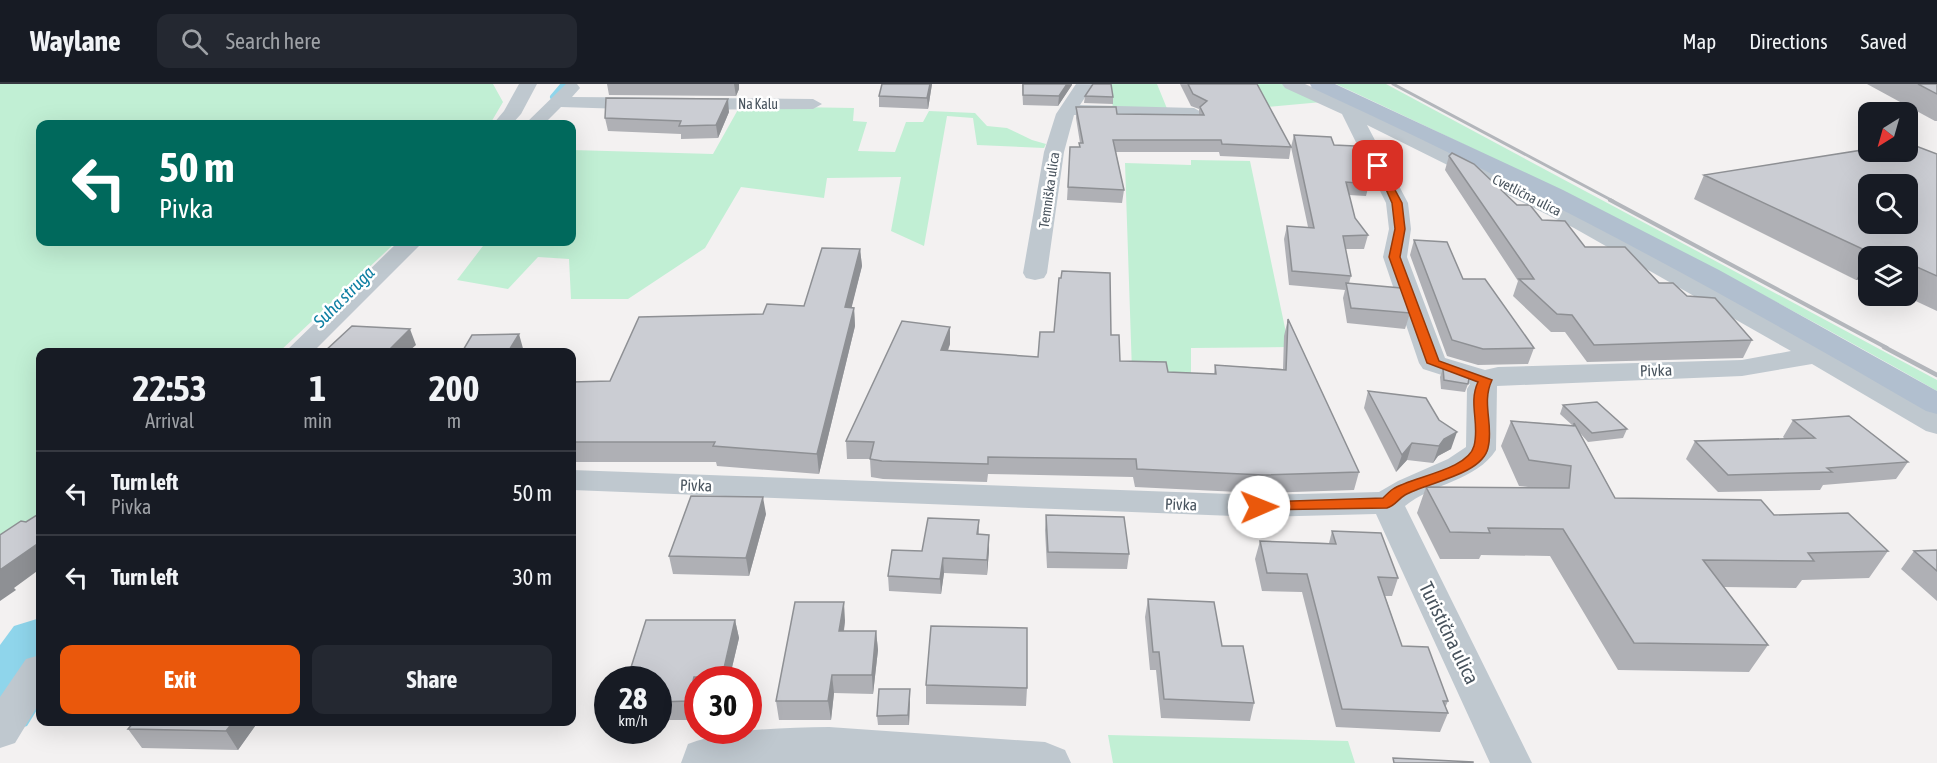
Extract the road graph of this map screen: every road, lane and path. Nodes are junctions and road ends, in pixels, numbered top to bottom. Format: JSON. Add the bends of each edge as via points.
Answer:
{"nodes":[{"id":1,"x":528,"y":84,"type":"edge"},
{"id":2,"x":576,"y":84,"type":"edge"},
{"id":3,"x":1085,"y":84,"type":"edge"},
{"id":4,"x":1291,"y":84,"type":"edge"},
{"id":5,"x":1337,"y":98,"type":"edge"},
{"id":6,"x":559,"y":102,"type":"junction"},
{"id":7,"x":813,"y":104,"type":"dead end"},
{"id":8,"x":1069,"y":110,"type":"junction"},
{"id":9,"x":1194,"y":113,"type":"edge"},
{"id":10,"x":506,"y":120,"type":"edge"},
{"id":11,"x":539,"y":120,"type":"edge"},
{"id":12,"x":407,"y":246,"type":"edge"},
{"id":13,"x":1035,"y":273,"type":"dead end"},
{"id":14,"x":1768,"y":317,"type":"junction"},
{"id":15,"x":302,"y":348,"type":"edge"},
{"id":16,"x":1815,"y":355,"type":"junction"},
{"id":17,"x":1891,"y":377,"type":"junction"},
{"id":18,"x":1486,"y":380,"type":"junction"},
{"id":19,"x":1862,"y":382,"type":"junction"},
{"id":20,"x":1937,"y":404,"type":"edge"},
{"id":21,"x":1937,"y":425,"type":"edge"},
{"id":22,"x":576,"y":480,"type":"edge"},
{"id":23,"x":1387,"y":503,"type":"junction"},
{"id":24,"x":36,"y":676,"type":"edge"},
{"id":25,"x":0,"y":731,"type":"edge"},
{"id":26,"x":703,"y":760,"type":"edge"},
{"id":27,"x":1050,"y":763,"type":"edge"},
{"id":28,"x":1511,"y":763,"type":"edge"}],
"edges":[{"from":1,"to":10,"type":"street"},
{"from":2,"to":6,"type":"street"},
{"from":3,"to":8,"type":"street","name":"Temniška ulica"},
{"from":4,"to":5,"type":"street"},
{"from":5,"to":14,"type":"main road","via":[[1600,218]]},
{"from":5,"to":18,"type":"street","via":[[1397,203],[1400,229],[1395,257],[1433,363]]},
{"from":6,"to":7,"type":"street","name":"Na Kalu"},
{"from":6,"to":11,"type":"street"},
{"from":8,"to":9,"type":"street"},
{"from":8,"to":13,"type":"street","name":"Temniška ulica","via":[[1054,152]]},
{"from":12,"to":15,"type":"street"},
{"from":14,"to":16,"type":"street"},
{"from":14,"to":17,"type":"main road"},
{"from":16,"to":18,"type":"street","name":"Pivka","via":[[1742,368],[1498,375]]},
{"from":16,"to":19,"type":"street"},
{"from":17,"to":19,"type":"street"},
{"from":17,"to":20,"type":"main road"},
{"from":18,"to":23,"type":"street","via":[[1481,389],[1479,415],[1481,450],[1468,463],[1399,492]]},
{"from":19,"to":21,"type":"street"},
{"from":22,"to":23,"type":"street","name":"Pivka","via":[[1259,507]]},
{"from":23,"to":28,"type":"street","name":"Turistična ulica"},
{"from":24,"to":25,"type":"street"},
{"from":26,"to":27,"type":"street","via":[[740,748],[811,746]]}]}
